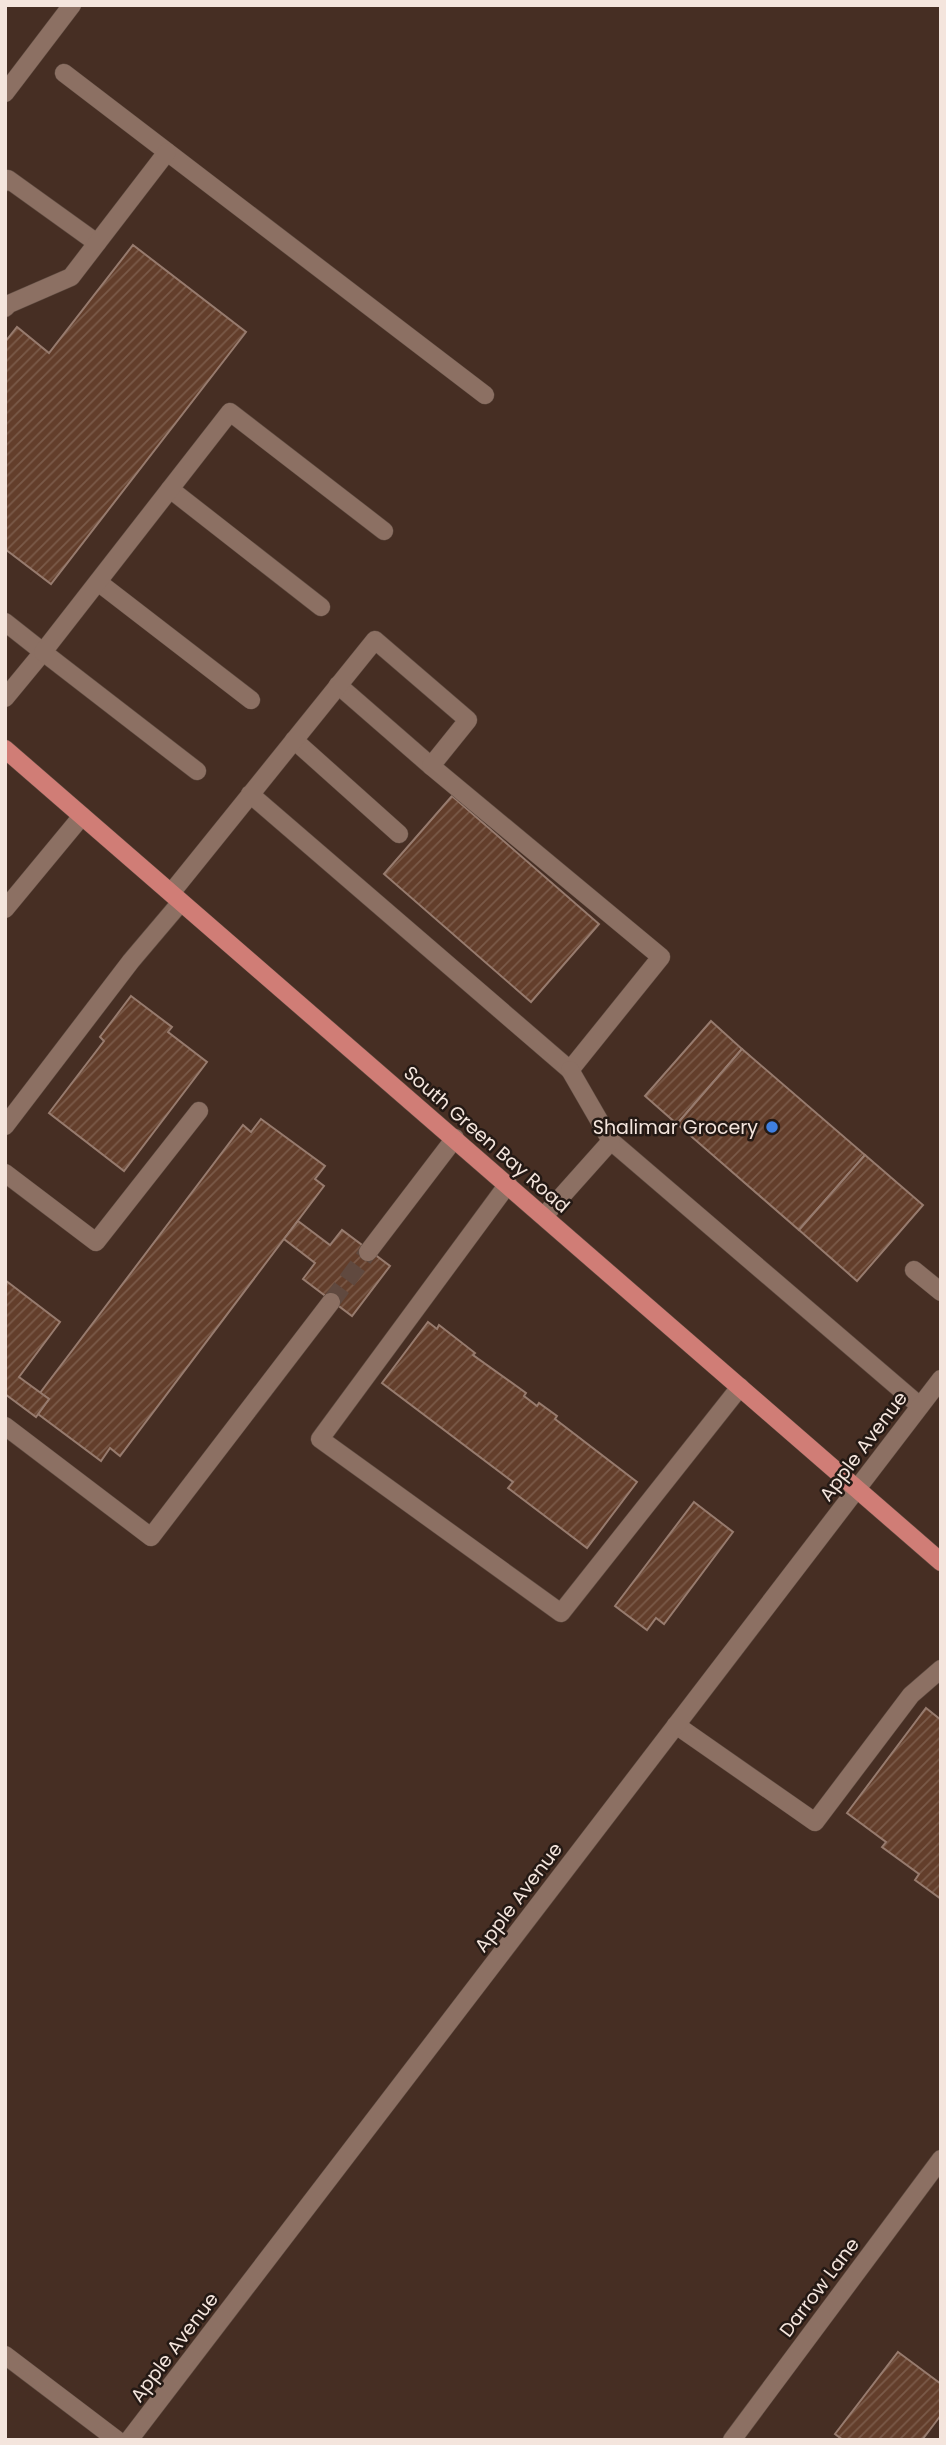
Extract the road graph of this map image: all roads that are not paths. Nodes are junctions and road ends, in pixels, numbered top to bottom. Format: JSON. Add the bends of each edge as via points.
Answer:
{"nodes":[{"id":1,"x":72,"y":5,"type":"edge"},
{"id":2,"x":64,"y":73,"type":"dead end"},
{"id":3,"x":5,"y":93,"type":"edge"},
{"id":4,"x":167,"y":152,"type":"junction"},
{"id":5,"x":5,"y":182,"type":"edge"},
{"id":6,"x":97,"y":243,"type":"junction"},
{"id":7,"x":5,"y":309,"type":"edge"},
{"id":8,"x":485,"y":395,"type":"dead end"},
{"id":9,"x":170,"y":489,"type":"junction"},
{"id":10,"x":384,"y":531,"type":"dead end"},
{"id":11,"x":98,"y":582,"type":"junction"},
{"id":12,"x":321,"y":607,"type":"dead end"},
{"id":13,"x":5,"y":622,"type":"edge"},
{"id":14,"x":43,"y":652,"type":"junction"},
{"id":15,"x":338,"y":685,"type":"junction"},
{"id":16,"x":5,"y":698,"type":"edge"},
{"id":17,"x":250,"y":700,"type":"dead end"},
{"id":18,"x":294,"y":740,"type":"junction"},
{"id":19,"x":5,"y":749,"type":"edge"},
{"id":20,"x":431,"y":766,"type":"junction"},
{"id":21,"x":197,"y":771,"type":"dead end"},
{"id":22,"x":250,"y":794,"type":"junction"},
{"id":23,"x":82,"y":816,"type":"junction"},
{"id":24,"x":399,"y":834,"type":"dead end"},
{"id":25,"x":176,"y":897,"type":"junction"},
{"id":26,"x":5,"y":909,"type":"edge"},
{"id":27,"x":570,"y":1070,"type":"junction"},
{"id":28,"x":199,"y":1111,"type":"dead end"},
{"id":29,"x":5,"y":1126,"type":"edge"},
{"id":30,"x":455,"y":1138,"type":"junction"},
{"id":31,"x":611,"y":1141,"type":"junction"},
{"id":32,"x":5,"y":1173,"type":"edge"},
{"id":33,"x":508,"y":1184,"type":"junction"},
{"id":34,"x":544,"y":1216,"type":"junction"},
{"id":35,"x":368,"y":1252,"type":"tunnel mouth"},
{"id":36,"x":914,"y":1270,"type":"dead end"},
{"id":37,"x":941,"y":1292,"type":"edge"},
{"id":38,"x":331,"y":1303,"type":"tunnel mouth"},
{"id":39,"x":940,"y":1380,"type":"edge"},
{"id":40,"x":740,"y":1387,"type":"junction"},
{"id":41,"x":920,"y":1406,"type":"junction"},
{"id":42,"x":5,"y":1426,"type":"edge"},
{"id":43,"x":857,"y":1489,"type":"junction"},
{"id":44,"x":941,"y":1562,"type":"edge"},
{"id":45,"x":941,"y":1669,"type":"edge"},
{"id":46,"x":676,"y":1725,"type":"junction"},
{"id":47,"x":941,"y":2159,"type":"edge"},
{"id":48,"x":5,"y":2355,"type":"edge"},
{"id":49,"x":117,"y":2440,"type":"edge"},
{"id":50,"x":130,"y":2440,"type":"edge"},
{"id":51,"x":732,"y":2440,"type":"edge"}],
"edges":[{"from":1,"to":3,"type":"street"},
{"from":2,"to":4,"type":"street"},
{"from":4,"to":6,"type":"street"},
{"from":4,"to":8,"type":"street"},
{"from":5,"to":6,"type":"street","via":[[8,179]]},
{"from":6,"to":7,"type":"street","via":[[71,277]]},
{"from":9,"to":10,"type":"street","via":[[230,412]]},
{"from":9,"to":11,"type":"street"},
{"from":9,"to":12,"type":"street"},
{"from":11,"to":14,"type":"street"},
{"from":11,"to":17,"type":"street"},
{"from":13,"to":14,"type":"street"},
{"from":14,"to":16,"type":"street"},
{"from":14,"to":21,"type":"street"},
{"from":15,"to":18,"type":"street"},
{"from":15,"to":20,"type":"street"},
{"from":15,"to":20,"type":"street","via":[[374,640],[468,720]]},
{"from":18,"to":22,"type":"street"},
{"from":18,"to":24,"type":"street"},
{"from":19,"to":23,"type":"main road","name":"South Green Bay Road"},
{"from":20,"to":27,"type":"street","via":[[661,957]]},
{"from":22,"to":25,"type":"street"},
{"from":22,"to":27,"type":"street"},
{"from":23,"to":25,"type":"main road","name":"South Green Bay Road"},
{"from":23,"to":26,"type":"street"},
{"from":25,"to":29,"type":"street"},
{"from":25,"to":30,"type":"main road","name":"South Green Bay Road"},
{"from":27,"to":31,"type":"street"},
{"from":28,"to":32,"type":"street","via":[[96,1242]]},
{"from":30,"to":33,"type":"main road","name":"South Green Bay Road"},
{"from":30,"to":35,"type":"street"},
{"from":31,"to":34,"type":"street"},
{"from":31,"to":41,"type":"street"},
{"from":33,"to":34,"type":"main road","name":"South Green Bay Road"},
{"from":33,"to":40,"type":"street","via":[[320,1439],[561,1613]]},
{"from":34,"to":40,"type":"main road","name":"South Green Bay Road"},
{"from":36,"to":37,"type":"street"},
{"from":38,"to":42,"type":"street","via":[[151,1536]]},
{"from":39,"to":41,"type":"street","name":"Apple Avenue"},
{"from":40,"to":43,"type":"main road","name":"South Green Bay Road"},
{"from":41,"to":43,"type":"street","name":"Apple Avenue"},
{"from":43,"to":44,"type":"main road","name":"South Green Bay Road"},
{"from":43,"to":46,"type":"street","name":"Apple Avenue"},
{"from":45,"to":46,"type":"street","via":[[911,1695],[815,1822]]},
{"from":46,"to":50,"type":"street","name":"Apple Avenue"},
{"from":47,"to":51,"type":"street","name":"Darrow Lane"},
{"from":48,"to":49,"type":"street"}]}
